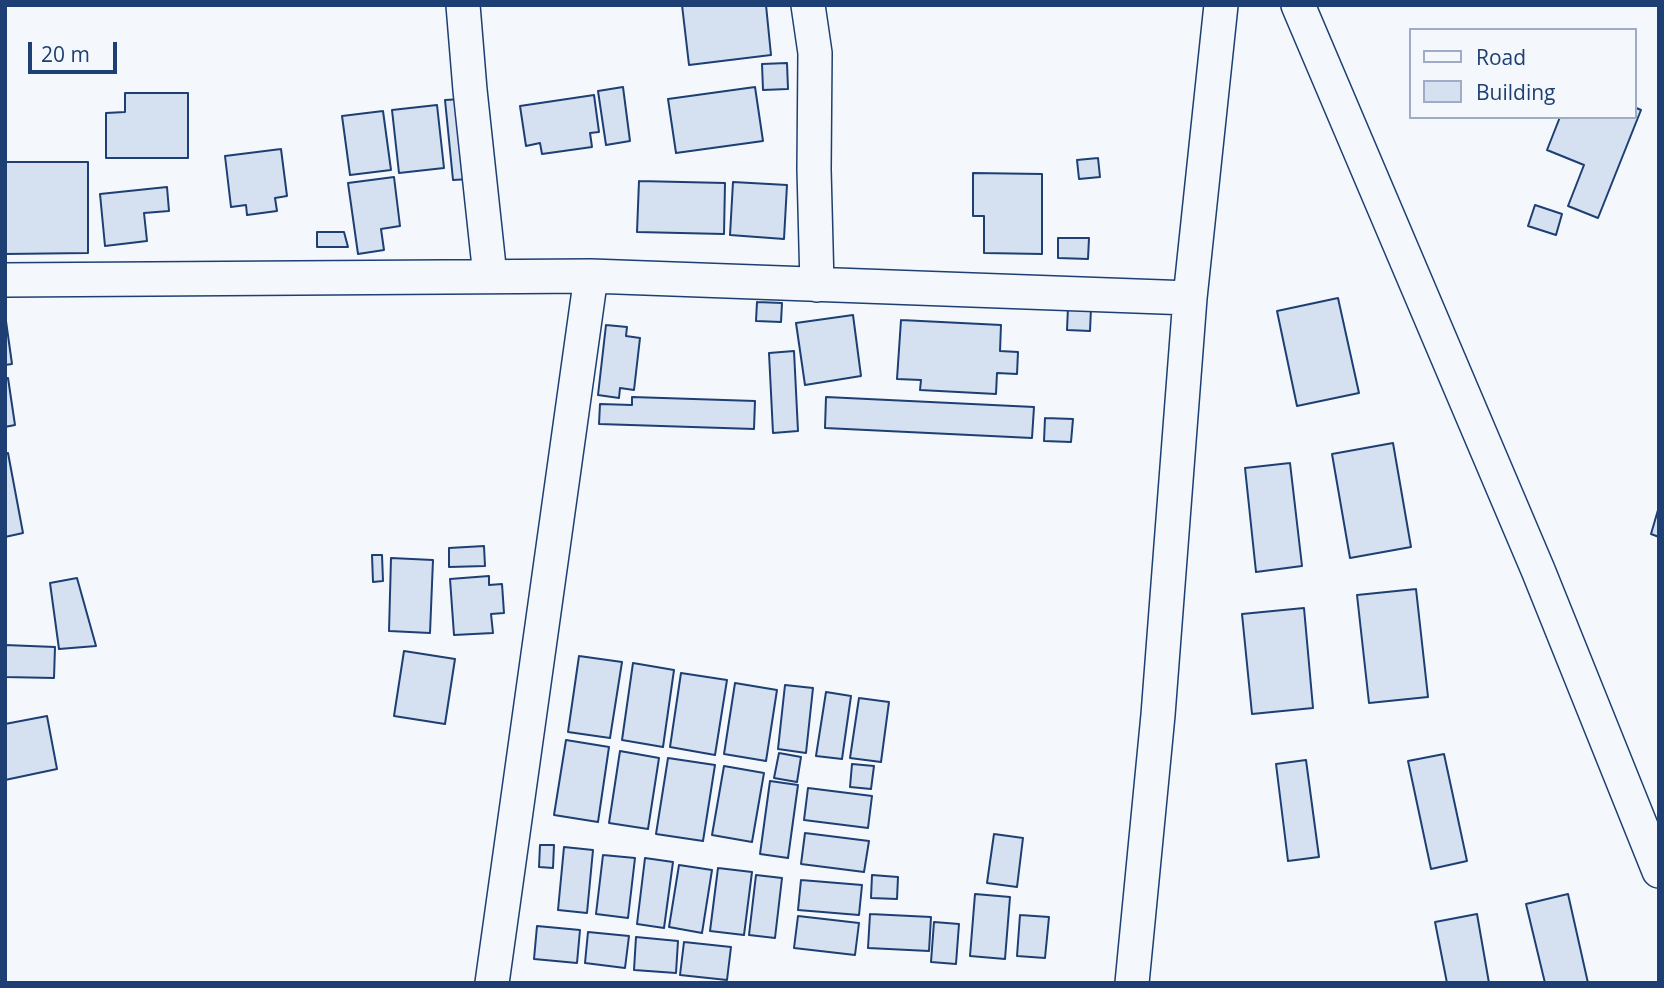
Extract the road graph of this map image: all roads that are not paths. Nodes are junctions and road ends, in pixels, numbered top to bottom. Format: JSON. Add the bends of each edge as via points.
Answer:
{"nodes":[{"id":1,"x":463,"y":5,"type":"edge"},
{"id":2,"x":808,"y":5,"type":"edge"},
{"id":3,"x":1221,"y":5,"type":"edge"},
{"id":4,"x":1298,"y":5,"type":"edge"},
{"id":5,"x":490,"y":276,"type":"junction"},
{"id":6,"x":591,"y":276,"type":"junction"},
{"id":7,"x":5,"y":281,"type":"edge"},
{"id":8,"x":817,"y":285,"type":"junction"},
{"id":9,"x":1189,"y":298,"type":"junction"},
{"id":10,"x":1659,"y":871,"type":"edge"},
{"id":11,"x":492,"y":983,"type":"edge"},
{"id":12,"x":1132,"y":983,"type":"edge"}],
"edges":[{"from":1,"to":5,"type":"street"},
{"from":2,"to":8,"type":"street","via":[[815,53]]},
{"from":3,"to":9,"type":"street"},
{"from":4,"to":10,"type":"street","via":[[1538,570]]},
{"from":5,"to":6,"type":"street"},
{"from":5,"to":7,"type":"street"},
{"from":6,"to":8,"type":"street"},
{"from":6,"to":11,"type":"street"},
{"from":8,"to":9,"type":"street"},
{"from":9,"to":12,"type":"street","via":[[1158,715]]}]}
